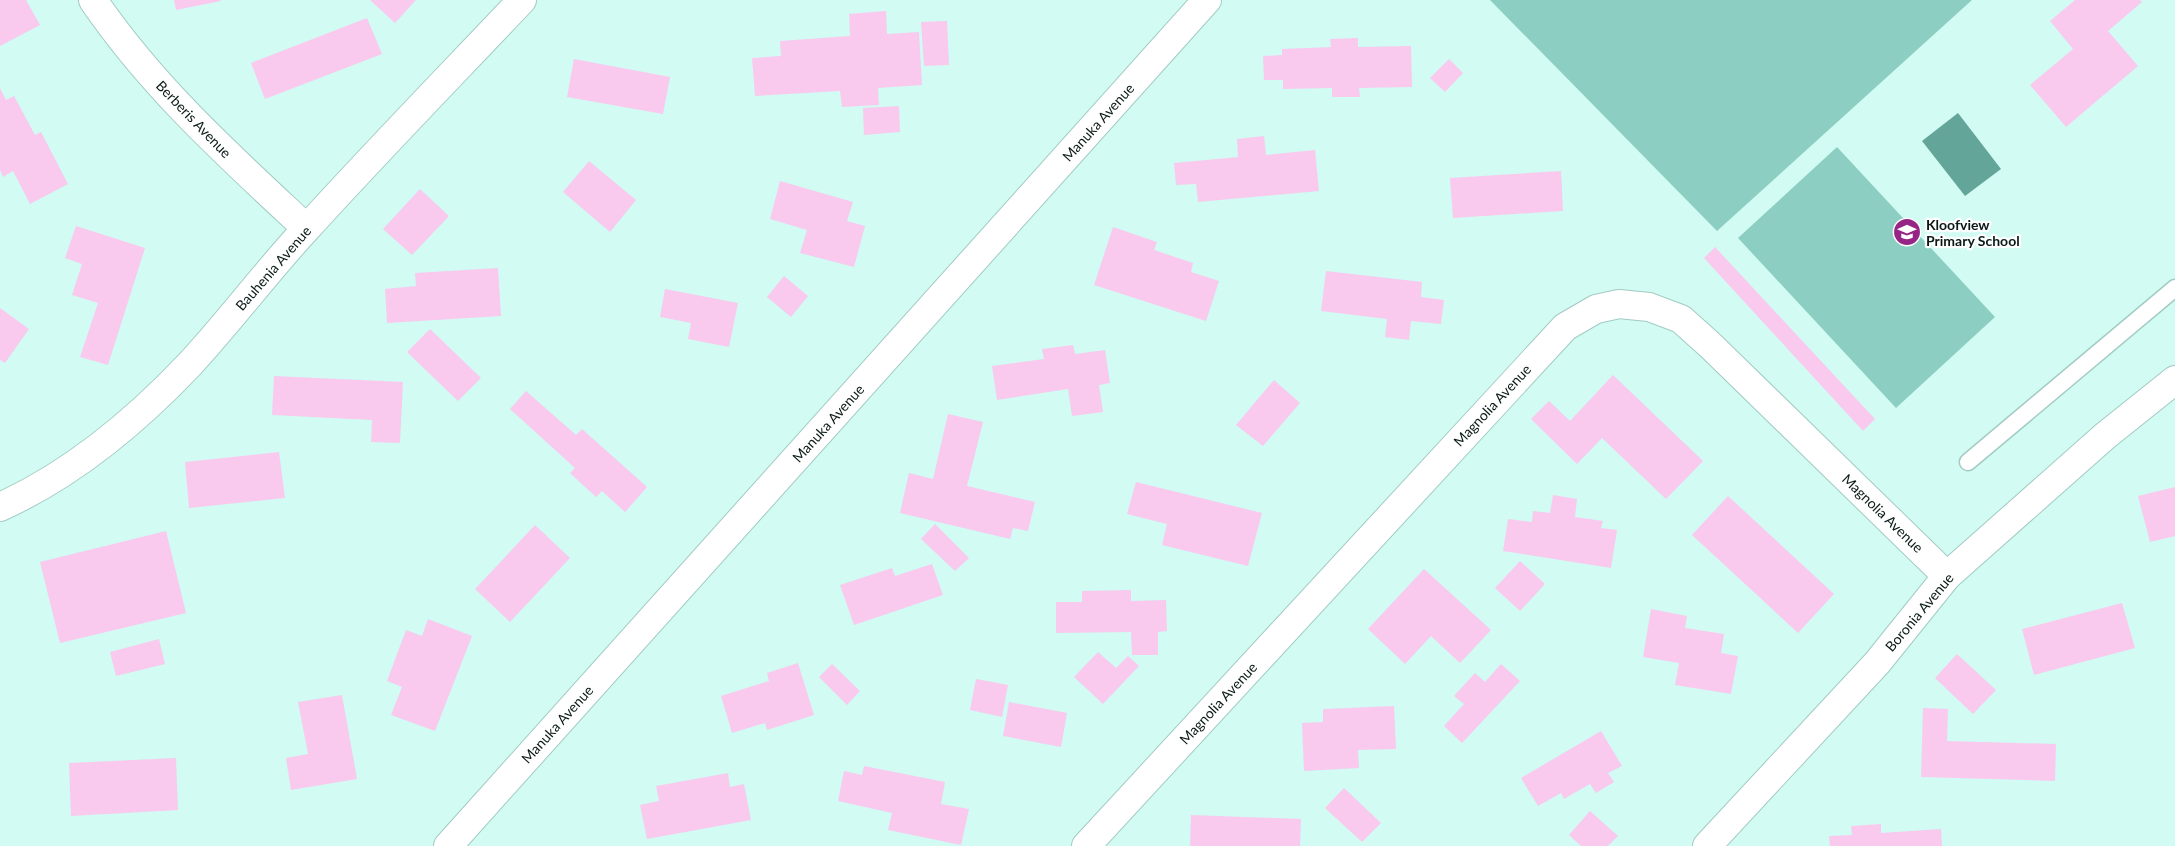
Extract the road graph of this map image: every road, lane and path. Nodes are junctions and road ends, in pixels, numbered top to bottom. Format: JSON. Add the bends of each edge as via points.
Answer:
{"nodes":[{"id":1,"x":93,"y":0,"type":"edge"},
{"id":2,"x":522,"y":0,"type":"edge"},
{"id":3,"x":1207,"y":0,"type":"edge"},
{"id":4,"x":306,"y":228,"type":"junction"},
{"id":5,"x":2175,"y":288,"type":"edge"},
{"id":6,"x":2175,"y":380,"type":"edge"},
{"id":7,"x":1968,"y":462,"type":"dead end"},
{"id":8,"x":0,"y":507,"type":"edge"},
{"id":9,"x":1947,"y":576,"type":"junction"},
{"id":10,"x":448,"y":846,"type":"edge"},
{"id":11,"x":1086,"y":846,"type":"edge"},
{"id":12,"x":1707,"y":846,"type":"edge"}],
"edges":[{"from":1,"to":4,"type":"street","name":"Berberis Avenue","via":[[134,58],[195,124]]},
{"from":2,"to":4,"type":"street","name":"Bauhenia Avenue"},
{"from":3,"to":10,"type":"street","name":"Manuka Avenue"},
{"from":4,"to":8,"type":"street","name":"Bauhenia Avenue","via":[[189,365],[141,413],[84,460],[32,493]]},
{"from":5,"to":7,"type":"lane"},
{"from":6,"to":9,"type":"street","name":"Boronia Avenue","via":[[2105,436]]},
{"from":9,"to":11,"type":"street","name":"Magnolia Avenue","via":[[1681,319],[1649,307],[1620,304],[1596,309],[1565,327]]},
{"from":9,"to":12,"type":"street","name":"Boronia Avenue","via":[[1877,663]]}]}
